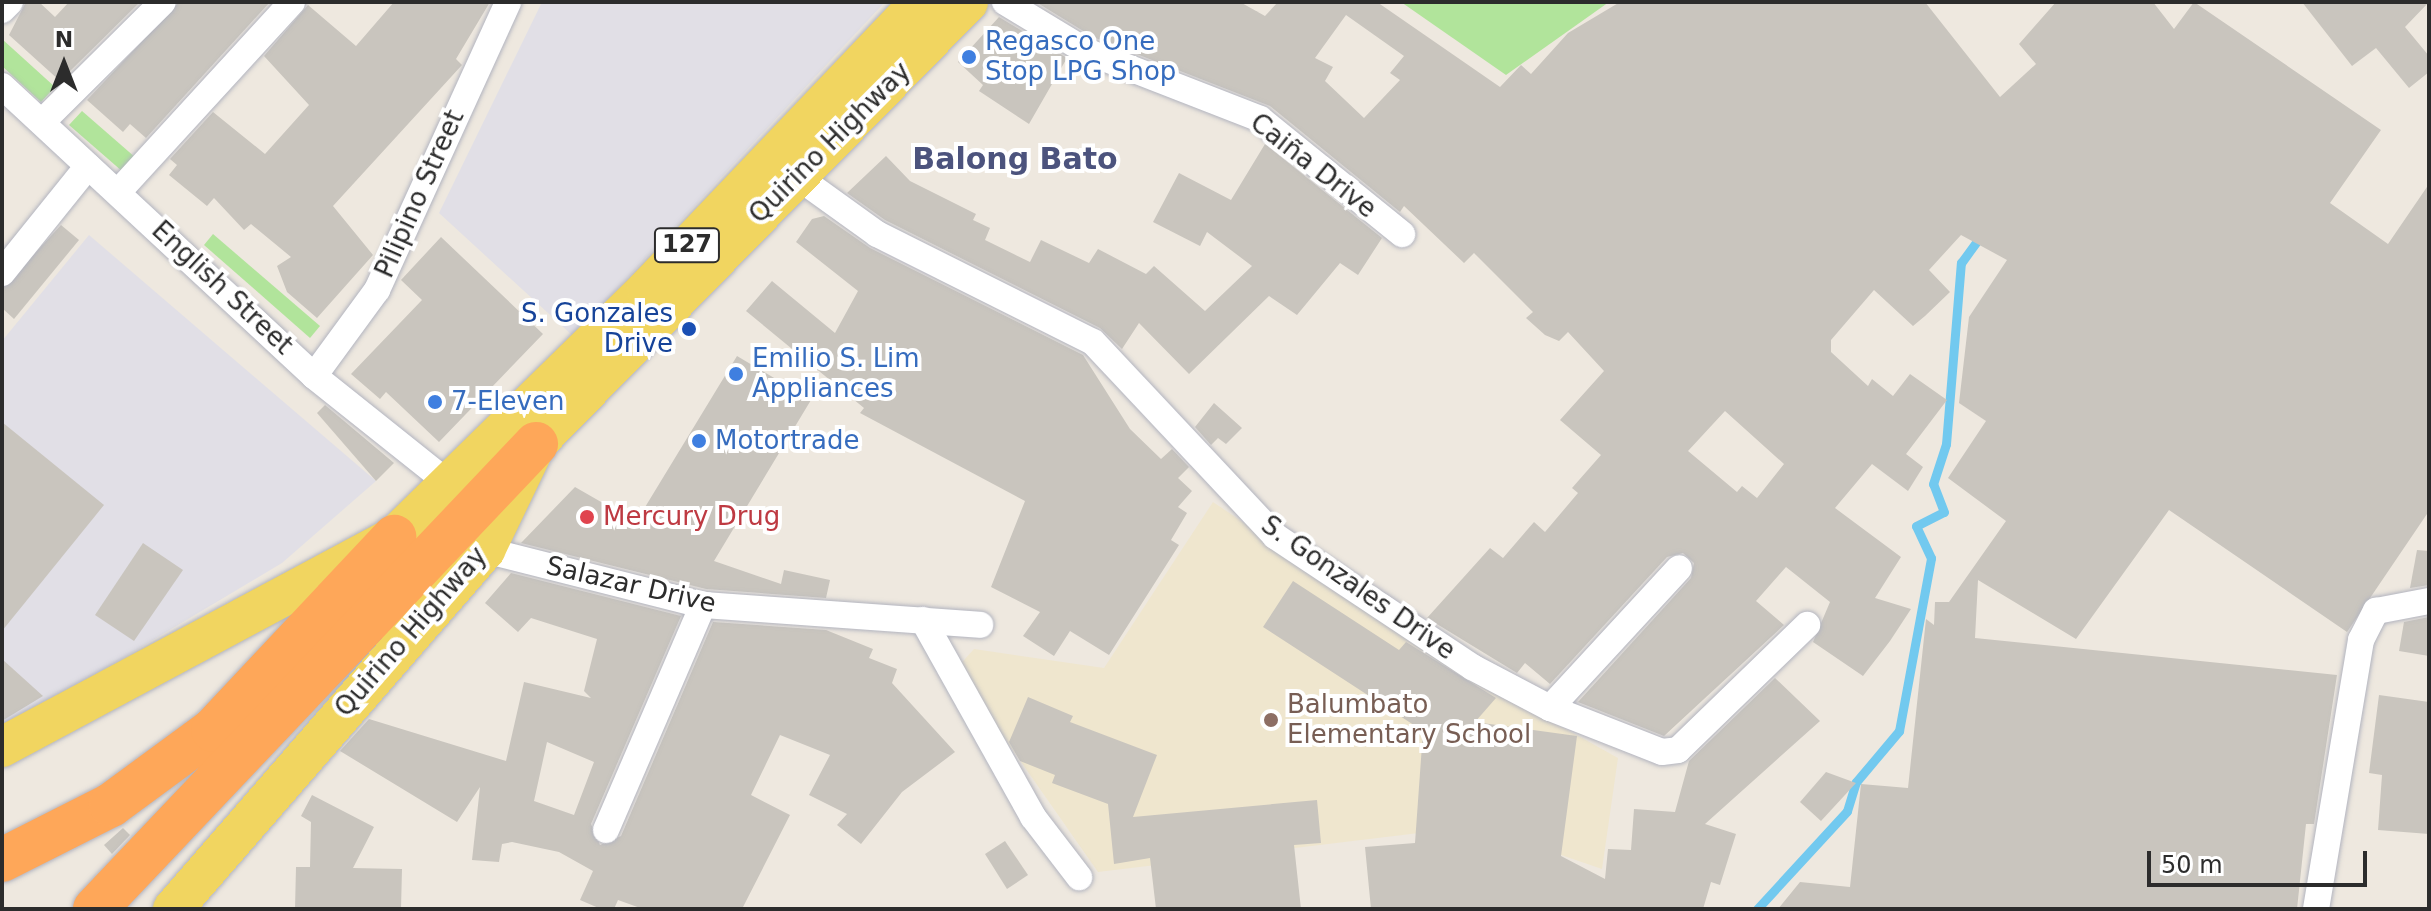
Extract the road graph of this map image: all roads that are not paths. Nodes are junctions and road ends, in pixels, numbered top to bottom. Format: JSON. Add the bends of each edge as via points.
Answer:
{"nodes":[{"id":1,"x":10,"y":2,"type":"edge"},
{"id":2,"x":163,"y":2,"type":"edge"},
{"id":3,"x":292,"y":2,"type":"edge"},
{"id":4,"x":508,"y":2,"type":"edge"},
{"id":5,"x":920,"y":2,"type":"edge"},
{"id":6,"x":968,"y":2,"type":"edge"},
{"id":7,"x":1005,"y":2,"type":"edge"},
{"id":8,"x":2,"y":10,"type":"edge"},
{"id":9,"x":2,"y":86,"type":"edge"},
{"id":10,"x":42,"y":122,"type":"junction"},
{"id":11,"x":88,"y":166,"type":"junction"},
{"id":12,"x":795,"y":175,"type":"junction"},
{"id":13,"x":119,"y":191,"type":"junction"},
{"id":14,"x":1402,"y":234,"type":"dead end"},
{"id":15,"x":2,"y":273,"type":"edge"},
{"id":16,"x":314,"y":376,"type":"junction"},
{"id":17,"x":536,"y":444,"type":"junction"},
{"id":18,"x":448,"y":483,"type":"junction"},
{"id":19,"x":394,"y":537,"type":"junction"},
{"id":20,"x":485,"y":550,"type":"junction"},
{"id":21,"x":1679,"y":568,"type":"dead end"},
{"id":22,"x":2429,"y":601,"type":"edge"},
{"id":23,"x":703,"y":605,"type":"junction"},
{"id":24,"x":923,"y":620,"type":"junction"},
{"id":25,"x":980,"y":625,"type":"dead end"},
{"id":26,"x":1807,"y":625,"type":"dead end"},
{"id":27,"x":330,"y":631,"type":"junction"},
{"id":28,"x":1550,"y":708,"type":"junction"},
{"id":29,"x":2,"y":747,"type":"edge"},
{"id":30,"x":606,"y":830,"type":"dead end"},
{"id":31,"x":2,"y":860,"type":"edge"},
{"id":32,"x":1079,"y":877,"type":"dead end"},
{"id":33,"x":95,"y":909,"type":"edge"},
{"id":34,"x":173,"y":909,"type":"edge"},
{"id":35,"x":2316,"y":909,"type":"edge"}],
"edges":[{"from":1,"to":8,"type":"street"},
{"from":2,"to":10,"type":"street"},
{"from":3,"to":13,"type":"street"},
{"from":4,"to":16,"type":"street","name":"Pilipino Street","via":[[377,290]]},
{"from":5,"to":18,"type":"main road","name":"Quirino Highway","number":"127","via":[[647,289]]},
{"from":6,"to":12,"type":"main road","name":"Quirino Highway","number":"127"},
{"from":7,"to":14,"type":"street","name":"Caiña Drive","via":[[1086,51],[1260,119]]},
{"from":9,"to":10,"type":"street","name":"English Street"},
{"from":10,"to":11,"type":"street","name":"English Street"},
{"from":11,"to":13,"type":"street","name":"English Street"},
{"from":11,"to":15,"type":"street"},
{"from":12,"to":17,"type":"main road","name":"Quirino Highway","number":"127"},
{"from":12,"to":28,"type":"street","name":"S. Gonzales Drive","via":[[877,234],[1093,342],[1275,536],[1472,667]]},
{"from":13,"to":16,"type":"street","name":"English Street"},
{"from":16,"to":18,"type":"street","name":"English Street"},
{"from":17,"to":20,"type":"main road","name":"Quirino Highway"},
{"from":17,"to":27,"type":"highway"},
{"from":18,"to":19,"type":"main road","name":"Quirino Highway","number":"127"},
{"from":19,"to":27,"type":"highway"},
{"from":19,"to":29,"type":"main road","name":"Quirino Highway"},
{"from":20,"to":23,"type":"street","name":"Salazar Drive"},
{"from":20,"to":34,"type":"main road","name":"Quirino Highway"},
{"from":21,"to":28,"type":"street"},
{"from":22,"to":35,"type":"street","via":[[2376,611],[2361,640]]},
{"from":23,"to":24,"type":"street","name":"Salazar Drive"},
{"from":23,"to":30,"type":"street"},
{"from":24,"to":25,"type":"street","name":"Salazar Drive"},
{"from":24,"to":32,"type":"street","via":[[1033,817]]},
{"from":26,"to":28,"type":"street","name":"S. Gonzales Drive","via":[[1678,750],[1662,752]]},
{"from":27,"to":31,"type":"highway","via":[[213,730],[111,805]]},
{"from":27,"to":33,"type":"highway"}]}
